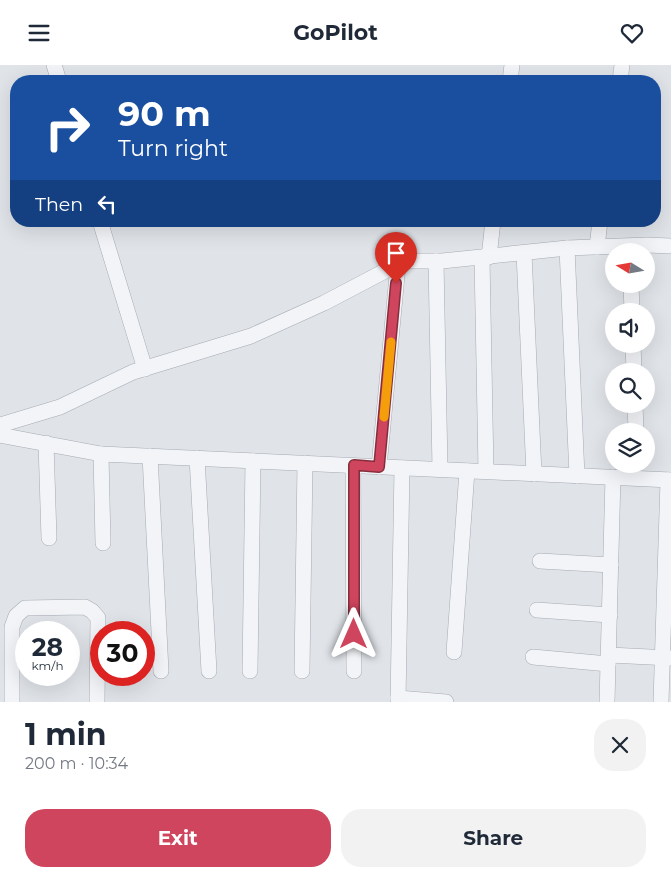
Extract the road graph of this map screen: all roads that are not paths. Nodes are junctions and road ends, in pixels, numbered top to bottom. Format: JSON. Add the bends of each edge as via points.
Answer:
{"nodes":[{"id":1,"x":102,"y":227,"type":"edge"},
{"id":2,"x":492,"y":227,"type":"edge"},
{"id":3,"x":599,"y":227,"type":"edge"},
{"id":4,"x":671,"y":246,"type":"edge"},
{"id":5,"x":597,"y":247,"type":"junction"},
{"id":6,"x":605,"y":247,"type":"edge"},
{"id":7,"x":655,"y":247,"type":"edge"},
{"id":8,"x":566,"y":248,"type":"junction"},
{"id":9,"x":524,"y":253,"type":"junction"},
{"id":10,"x":486,"y":257,"type":"junction"},
{"id":11,"x":436,"y":261,"type":"junction"},
{"id":12,"x":398,"y":265,"type":"junction"},
{"id":13,"x":144,"y":369,"type":"junction"},
{"id":14,"x":0,"y":425,"type":"edge"},
{"id":15,"x":0,"y":435,"type":"edge"},
{"id":16,"x":46,"y":443,"type":"junction"},
{"id":17,"x":101,"y":454,"type":"junction"},
{"id":18,"x":150,"y":456,"type":"junction"},
{"id":19,"x":197,"y":458,"type":"junction"},
{"id":20,"x":254,"y":461,"type":"junction"},
{"id":21,"x":305,"y":463,"type":"junction"},
{"id":22,"x":354,"y":465,"type":"junction"},
{"id":23,"x":379,"y":467,"type":"junction"},
{"id":24,"x":402,"y":468,"type":"junction"},
{"id":25,"x":440,"y":469,"type":"junction"},
{"id":26,"x":467,"y":471,"type":"junction"},
{"id":27,"x":486,"y":471,"type":"junction"},
{"id":28,"x":629,"y":473,"type":"edge"},
{"id":29,"x":644,"y":473,"type":"edge"},
{"id":30,"x":534,"y":474,"type":"junction"},
{"id":31,"x":577,"y":476,"type":"junction"},
{"id":32,"x":614,"y":477,"type":"junction"},
{"id":33,"x":669,"y":480,"type":"edge"},
{"id":34,"x":49,"y":538,"type":"dead end"},
{"id":35,"x":103,"y":543,"type":"dead end"},
{"id":36,"x":540,"y":561,"type":"dead end"},
{"id":37,"x":611,"y":565,"type":"junction"},
{"id":38,"x":537,"y":610,"type":"dead end"},
{"id":39,"x":610,"y":615,"type":"junction"},
{"id":40,"x":454,"y":652,"type":"dead end"},
{"id":41,"x":533,"y":657,"type":"dead end"},
{"id":42,"x":667,"y":658,"type":"edge"},
{"id":43,"x":608,"y":659,"type":"junction"},
{"id":44,"x":161,"y":671,"type":"dead end"},
{"id":45,"x":209,"y":671,"type":"dead end"},
{"id":46,"x":250,"y":671,"type":"dead end"},
{"id":47,"x":302,"y":671,"type":"dead end"},
{"id":48,"x":354,"y":671,"type":"dead end"},
{"id":49,"x":398,"y":700,"type":"edge"},
{"id":50,"x":12,"y":702,"type":"edge"},
{"id":51,"x":97,"y":702,"type":"edge"},
{"id":52,"x":446,"y":702,"type":"edge"},
{"id":53,"x":607,"y":702,"type":"edge"},
{"id":54,"x":661,"y":702,"type":"edge"}],
"edges":[{"from":1,"to":13,"type":"street"},
{"from":2,"to":10,"type":"street"},
{"from":3,"to":5,"type":"street"},
{"from":4,"to":7,"type":"street"},
{"from":5,"to":6,"type":"street"},
{"from":5,"to":8,"type":"street"},
{"from":8,"to":9,"type":"street"},
{"from":8,"to":31,"type":"street"},
{"from":9,"to":10,"type":"street"},
{"from":9,"to":30,"type":"street"},
{"from":10,"to":11,"type":"street"},
{"from":10,"to":27,"type":"street"},
{"from":11,"to":12,"type":"street","via":[[404,261]]},
{"from":11,"to":25,"type":"street"},
{"from":12,"to":13,"type":"street","via":[[251,336]]},
{"from":12,"to":23,"type":"street"},
{"from":13,"to":14,"type":"street","via":[[60,407]]},
{"from":15,"to":16,"type":"street"},
{"from":16,"to":17,"type":"street"},
{"from":16,"to":34,"type":"street"},
{"from":17,"to":18,"type":"street"},
{"from":17,"to":35,"type":"street"},
{"from":18,"to":19,"type":"street"},
{"from":18,"to":44,"type":"street"},
{"from":19,"to":20,"type":"street"},
{"from":19,"to":45,"type":"street"},
{"from":20,"to":21,"type":"street"},
{"from":20,"to":46,"type":"street"},
{"from":21,"to":22,"type":"street"},
{"from":21,"to":47,"type":"street"},
{"from":22,"to":23,"type":"street"},
{"from":22,"to":48,"type":"street"},
{"from":23,"to":24,"type":"street"},
{"from":24,"to":25,"type":"street"},
{"from":24,"to":49,"type":"street"},
{"from":25,"to":26,"type":"street"},
{"from":26,"to":27,"type":"street"},
{"from":26,"to":40,"type":"street"},
{"from":27,"to":30,"type":"street"},
{"from":28,"to":32,"type":"street"},
{"from":29,"to":33,"type":"street"},
{"from":30,"to":31,"type":"street"},
{"from":31,"to":32,"type":"street"},
{"from":32,"to":37,"type":"street"},
{"from":33,"to":42,"type":"street"},
{"from":36,"to":37,"type":"street"},
{"from":37,"to":39,"type":"street"},
{"from":38,"to":39,"type":"street"},
{"from":39,"to":43,"type":"street"},
{"from":41,"to":43,"type":"street"},
{"from":42,"to":43,"type":"street"},
{"from":42,"to":54,"type":"street"},
{"from":43,"to":53,"type":"street"},
{"from":49,"to":52,"type":"street"},
{"from":50,"to":51,"type":"street","via":[[12,627],[16,616],[25,609],[85,607],[98,618]]}]}
